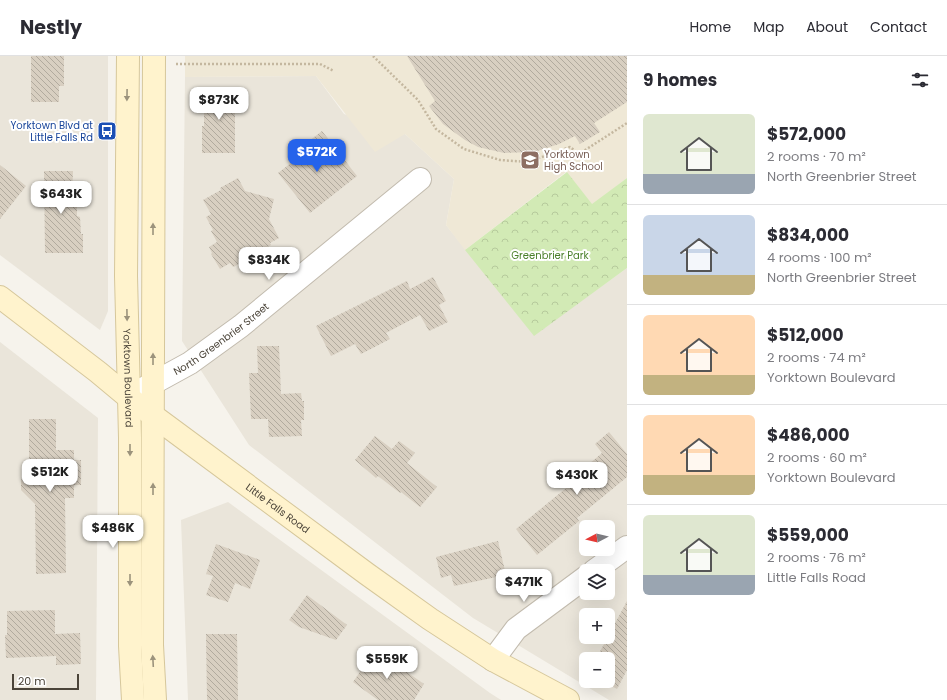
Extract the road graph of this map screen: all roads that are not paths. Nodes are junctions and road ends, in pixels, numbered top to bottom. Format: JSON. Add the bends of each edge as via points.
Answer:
{"nodes":[{"id":1,"x":128,"y":56,"type":"edge"},
{"id":2,"x":163,"y":60,"type":"edge"},
{"id":3,"x":420,"y":179,"type":"dead end"},
{"id":4,"x":0,"y":297,"type":"edge"},
{"id":5,"x":153,"y":383,"type":"junction"},
{"id":6,"x":128,"y":397,"type":"junction"},
{"id":7,"x":153,"y":415,"type":"junction"},
{"id":8,"x":627,"y":547,"type":"edge"},
{"id":9,"x":604,"y":564,"type":"edge"},
{"id":10,"x":579,"y":582,"type":"edge"},
{"id":11,"x":493,"y":660,"type":"junction"},
{"id":12,"x":133,"y":700,"type":"edge"},
{"id":13,"x":155,"y":700,"type":"edge"},
{"id":14,"x":568,"y":700,"type":"edge"}],
"edges":[{"from":1,"to":6,"type":"street","name":"Yorktown Boulevard","one_way":true},
{"from":5,"to":2,"type":"street","one_way":true},
{"from":3,"to":5,"type":"street","name":"North Greenbrier Street","via":[[241,326],[190,363]]},
{"from":4,"to":6,"type":"street","name":"Little Falls Road"},
{"from":5,"to":6,"type":"street","name":"North Greenbrier Street"},
{"from":5,"to":7,"type":"street"},
{"from":6,"to":7,"type":"street","name":"Little Falls Road"},
{"from":6,"to":12,"type":"street","name":"Yorktown Boulevard","one_way":true,"via":[[130,646]]},
{"from":7,"to":11,"type":"street","name":"Little Falls Road","via":[[367,574]]},
{"from":13,"to":7,"type":"street","one_way":true,"via":[[152,645]]},
{"from":8,"to":9,"type":"street"},
{"from":10,"to":11,"type":"street","via":[[516,629]]},
{"from":11,"to":14,"type":"street","name":"Little Falls Road"}]}
